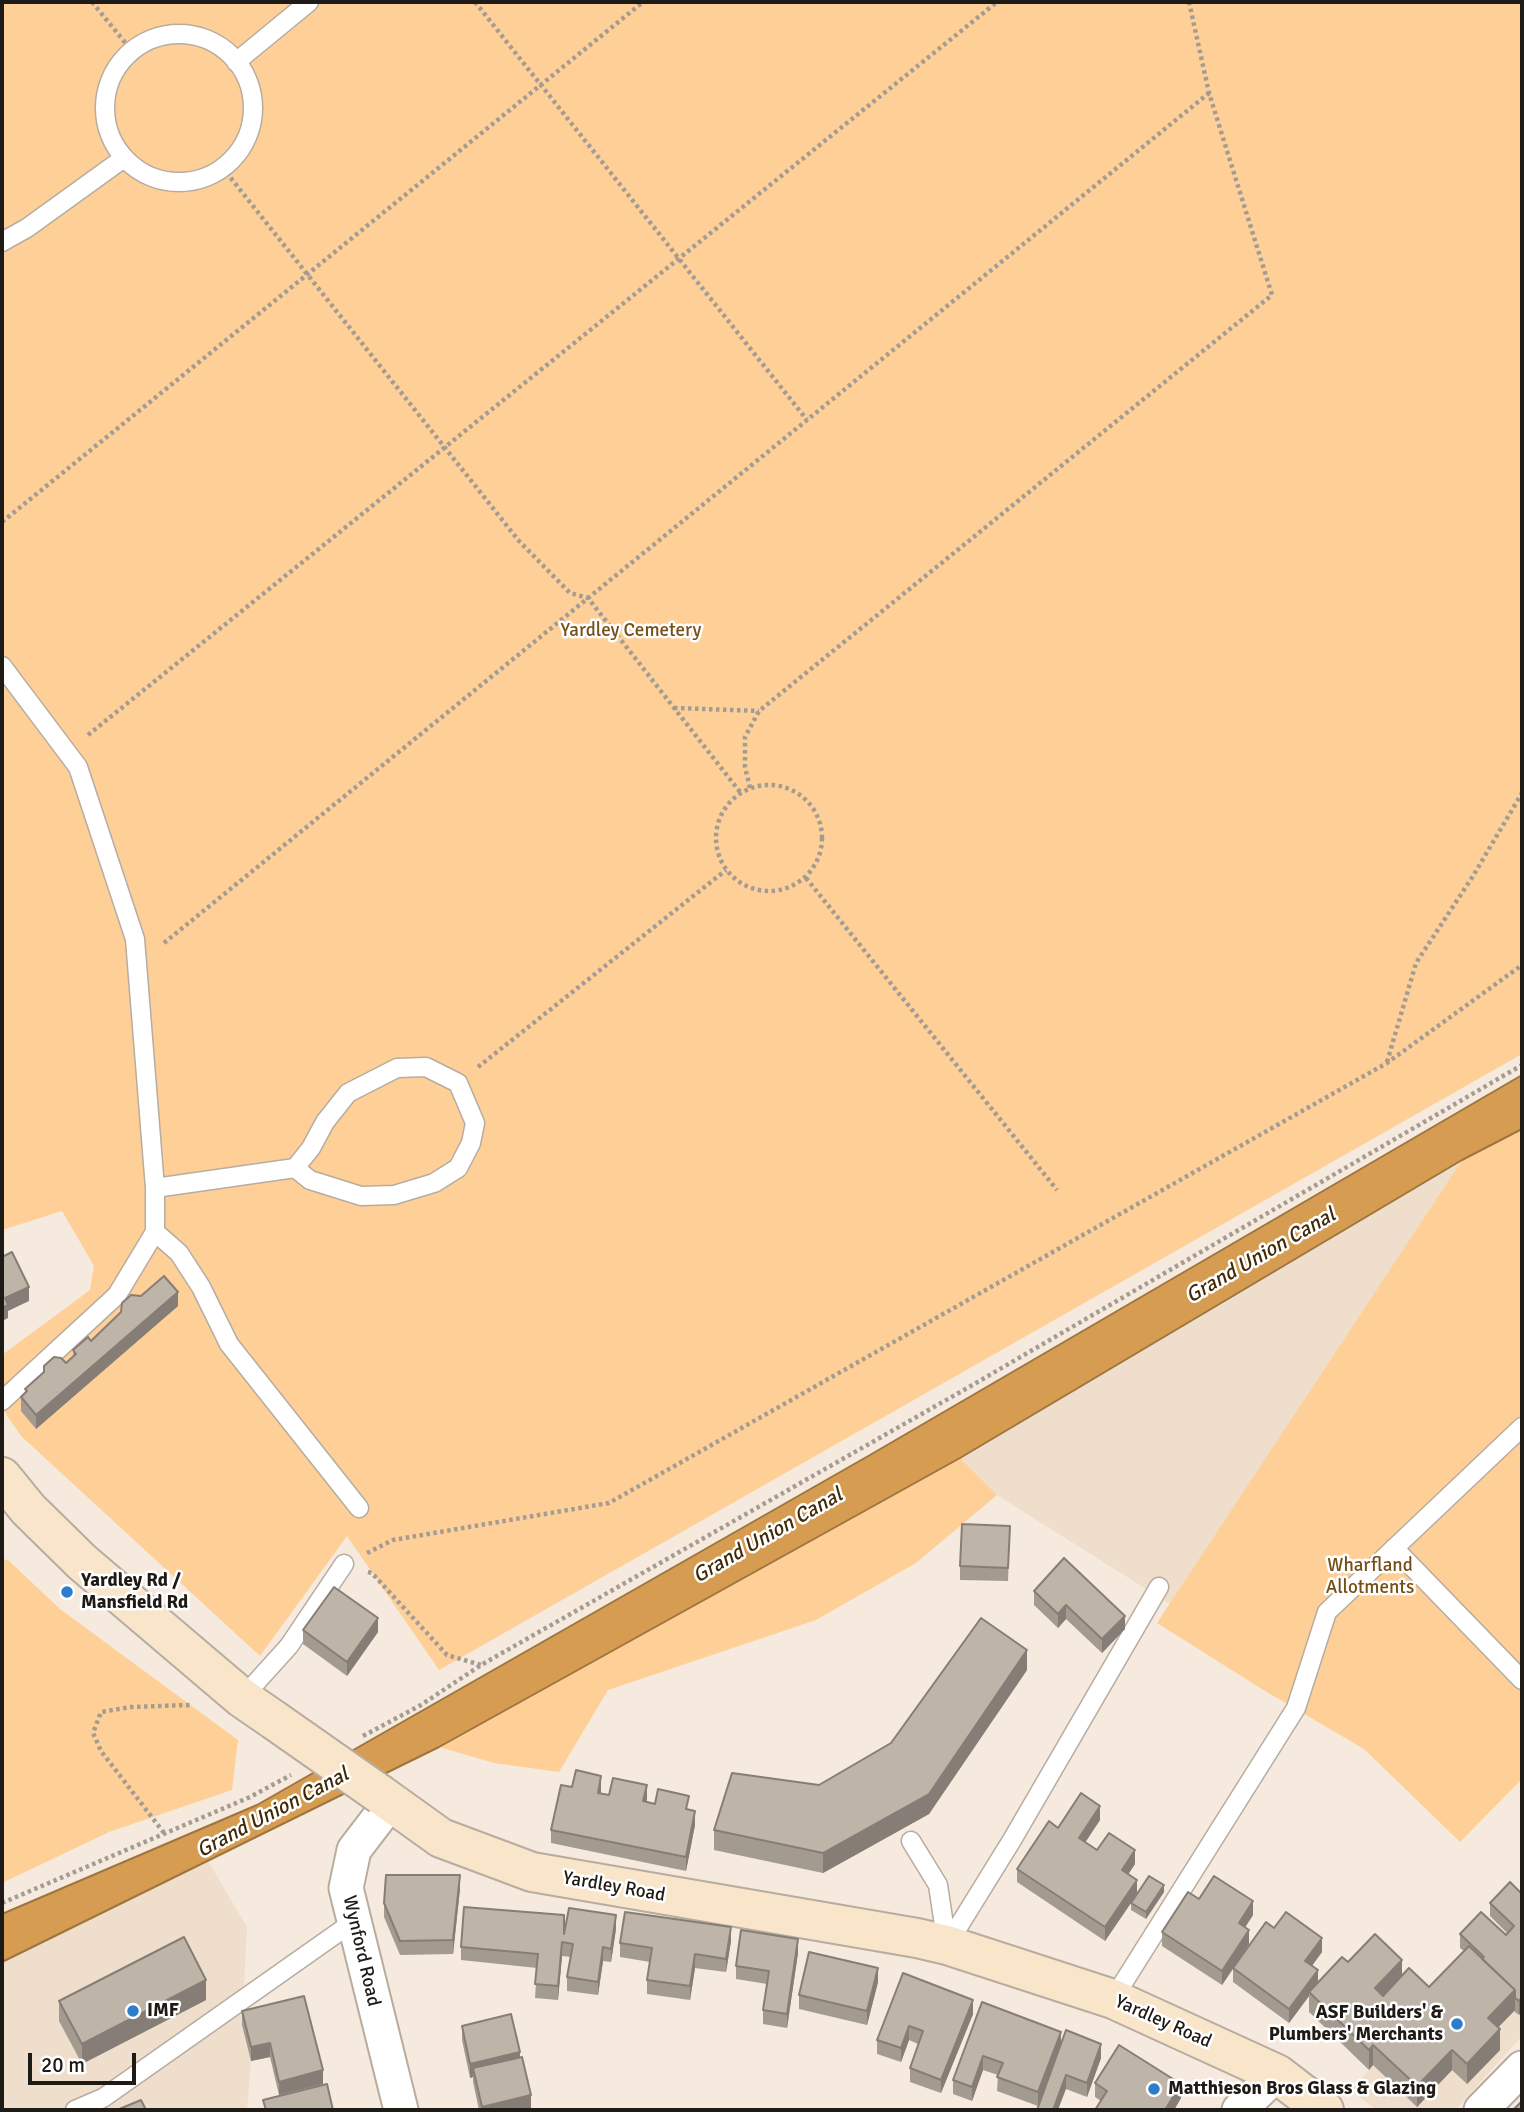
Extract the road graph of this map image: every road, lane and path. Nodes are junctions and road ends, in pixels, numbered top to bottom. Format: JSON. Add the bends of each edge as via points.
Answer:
{"nodes":[{"id":1,"x":92,"y":2,"type":"edge"},
{"id":2,"x":309,"y":2,"type":"edge"},
{"id":3,"x":475,"y":2,"type":"edge"},
{"id":4,"x":643,"y":2,"type":"edge"},
{"id":5,"x":997,"y":2,"type":"edge"},
{"id":6,"x":1189,"y":2,"type":"edge"},
{"id":7,"x":132,"y":51,"type":"junction"},
{"id":8,"x":236,"y":62,"type":"junction"},
{"id":9,"x":541,"y":85,"type":"junction"},
{"id":10,"x":1209,"y":93,"type":"junction"},
{"id":11,"x":124,"y":158,"type":"junction"},
{"id":12,"x":222,"y":167,"type":"junction"},
{"id":13,"x":2,"y":242,"type":"edge"},
{"id":14,"x":680,"y":258,"type":"junction"},
{"id":15,"x":307,"y":275,"type":"junction"},
{"id":16,"x":807,"y":420,"type":"junction"},
{"id":17,"x":444,"y":448,"type":"junction"},
{"id":18,"x":2,"y":522,"type":"edge"},
{"id":19,"x":588,"y":598,"type":"junction"},
{"id":20,"x":2,"y":666,"type":"edge"},
{"id":21,"x":674,"y":708,"type":"junction"},
{"id":22,"x":759,"y":711,"type":"junction"},
{"id":23,"x":67,"y":752,"type":"junction"},
{"id":24,"x":750,"y":788,"type":"junction"},
{"id":25,"x":740,"y":792,"type":"junction"},
{"id":26,"x":1522,"y":793,"type":"edge"},
{"id":27,"x":726,"y":870,"type":"junction"},
{"id":28,"x":806,"y":878,"type":"junction"},
{"id":29,"x":138,"y":964,"type":"junction"},
{"id":30,"x":1522,"y":965,"type":"edge"},
{"id":31,"x":1387,"y":1063,"type":"junction"},
{"id":32,"x":1522,"y":1065,"type":"edge"},
{"id":33,"x":458,"y":1083,"type":"junction"},
{"id":34,"x":295,"y":1168,"type":"junction"},
{"id":35,"x":155,"y":1188,"type":"junction"},
{"id":36,"x":1057,"y":1190,"type":"dead end"},
{"id":37,"x":155,"y":1233,"type":"junction"},
{"id":38,"x":2,"y":1401,"type":"edge"},
{"id":39,"x":1522,"y":1427,"type":"edge"},
{"id":40,"x":2,"y":1477,"type":"edge"},
{"id":41,"x":359,"y":1508,"type":"dead end"},
{"id":42,"x":1394,"y":1548,"type":"junction"},
{"id":43,"x":344,"y":1564,"type":"junction"},
{"id":44,"x":1159,"y":1587,"type":"dead end"},
{"id":45,"x":481,"y":1665,"type":"junction"},
{"id":46,"x":1522,"y":1680,"type":"edge"},
{"id":47,"x":234,"y":1691,"type":"junction"},
{"id":48,"x":360,"y":1738,"type":"dead end"},
{"id":49,"x":299,"y":1770,"type":"dead end"},
{"id":50,"x":386,"y":1799,"type":"junction"},
{"id":51,"x":163,"y":1833,"type":"junction"},
{"id":52,"x":911,"y":1841,"type":"dead end"},
{"id":53,"x":2,"y":1903,"type":"edge"},
{"id":54,"x":353,"y":1922,"type":"junction"},
{"id":55,"x":947,"y":1945,"type":"junction"},
{"id":56,"x":1113,"y":1999,"type":"junction"},
{"id":57,"x":1522,"y":2068,"type":"edge"},
{"id":58,"x":1277,"y":2074,"type":"junction"},
{"id":59,"x":75,"y":2110,"type":"edge"},
{"id":60,"x":401,"y":2110,"type":"edge"},
{"id":61,"x":1239,"y":2110,"type":"edge"},
{"id":62,"x":1324,"y":2110,"type":"edge"},
{"id":63,"x":1481,"y":2110,"type":"edge"}],
"edges":[{"from":1,"to":7,"type":"path"},
{"from":2,"to":8,"type":"lane"},
{"from":3,"to":9,"type":"path"},
{"from":4,"to":9,"type":"path"},
{"from":5,"to":14,"type":"path"},
{"from":6,"to":10,"type":"path"},
{"from":7,"to":8,"type":"lane","via":[[170,34],[190,35],[210,40]]},
{"from":7,"to":11,"type":"lane","via":[[116,68],[107,91],[105,115],[111,138]]},
{"from":8,"to":12,"type":"lane","via":[[252,93],[253,118],[245,141]]},
{"from":9,"to":14,"type":"path"},
{"from":9,"to":15,"type":"path"},
{"from":10,"to":16,"type":"path"},
{"from":10,"to":22,"type":"path","via":[[1272,295]]},
{"from":11,"to":12,"type":"lane","via":[[143,173],[165,181],[189,182]]},
{"from":11,"to":13,"type":"lane"},
{"from":12,"to":15,"type":"path"},
{"from":14,"to":16,"type":"path"},
{"from":14,"to":17,"type":"path"},
{"from":15,"to":17,"type":"path"},
{"from":15,"to":18,"type":"path"},
{"from":16,"to":19,"type":"path"},
{"from":17,"to":19,"type":"path","via":[[519,541],[570,593]]},
{"from":17,"to":23,"type":"path"},
{"from":19,"to":21,"type":"path"},
{"from":19,"to":29,"type":"path"},
{"from":20,"to":23,"type":"lane"},
{"from":21,"to":22,"type":"path"},
{"from":21,"to":25,"type":"path"},
{"from":22,"to":24,"type":"path","via":[[745,737]]},
{"from":23,"to":29,"type":"lane","via":[[78,767],[135,939]]},
{"from":24,"to":25,"type":"path"},
{"from":24,"to":28,"type":"path","via":[[786,787],[815,809],[822,845]]},
{"from":25,"to":27,"type":"path","via":[[719,820],[718,855]]},
{"from":26,"to":31,"type":"path","via":[[1416,963]]},
{"from":27,"to":28,"type":"path","via":[[755,890],[791,887]]},
{"from":27,"to":33,"type":"path"},
{"from":28,"to":36,"type":"path"},
{"from":29,"to":35,"type":"lane"},
{"from":30,"to":31,"type":"path"},
{"from":31,"to":43,"type":"path","via":[[609,1503],[393,1541]]},
{"from":32,"to":45,"type":"path"},
{"from":33,"to":34,"type":"lane","via":[[426,1067],[397,1068],[378,1076],[348,1093]]},
{"from":33,"to":34,"type":"lane","via":[[475,1123],[471,1143],[458,1168],[433,1183],[394,1195],[361,1196],[310,1180]]},
{"from":34,"to":35,"type":"lane"},
{"from":35,"to":37,"type":"lane"},
{"from":37,"to":38,"type":"lane","via":[[117,1295]]},
{"from":37,"to":41,"type":"lane","via":[[179,1253],[229,1344]]},
{"from":39,"to":42,"type":"lane"},
{"from":40,"to":47,"type":"main road","name":"Yardley Road","via":[[82,1562]]},
{"from":42,"to":46,"type":"lane"},
{"from":42,"to":56,"type":"lane","via":[[1327,1612],[1296,1708]]},
{"from":43,"to":45,"type":"path","via":[[372,1573],[447,1655]]},
{"from":43,"to":47,"type":"lane","via":[[289,1646]]},
{"from":44,"to":55,"type":"lane"},
{"from":45,"to":48,"type":"path"},
{"from":47,"to":50,"type":"main road","name":"Yardley Road","bridge":true},
{"from":47,"to":51,"type":"path","via":[[203,1711],[188,1704],[101,1712],[93,1733],[101,1751]]},
{"from":49,"to":51,"type":"path","via":[[250,1797]]},
{"from":50,"to":54,"type":"street","name":"Wynford Road","via":[[354,1850],[346,1888]]},
{"from":50,"to":55,"type":"main road","name":"Yardley Road","via":[[441,1839],[532,1872]]},
{"from":51,"to":53,"type":"path"},
{"from":52,"to":55,"type":"lane","via":[[938,1885]]},
{"from":54,"to":59,"type":"lane","via":[[103,2098]]},
{"from":54,"to":60,"type":"street","name":"Wynford Road"},
{"from":55,"to":56,"type":"main road","name":"Yardley Road"},
{"from":56,"to":58,"type":"main road","name":"Yardley Road"},
{"from":57,"to":63,"type":"street"},
{"from":58,"to":61,"type":"street"},
{"from":58,"to":62,"type":"main road","name":"Yardley Road"}]}
